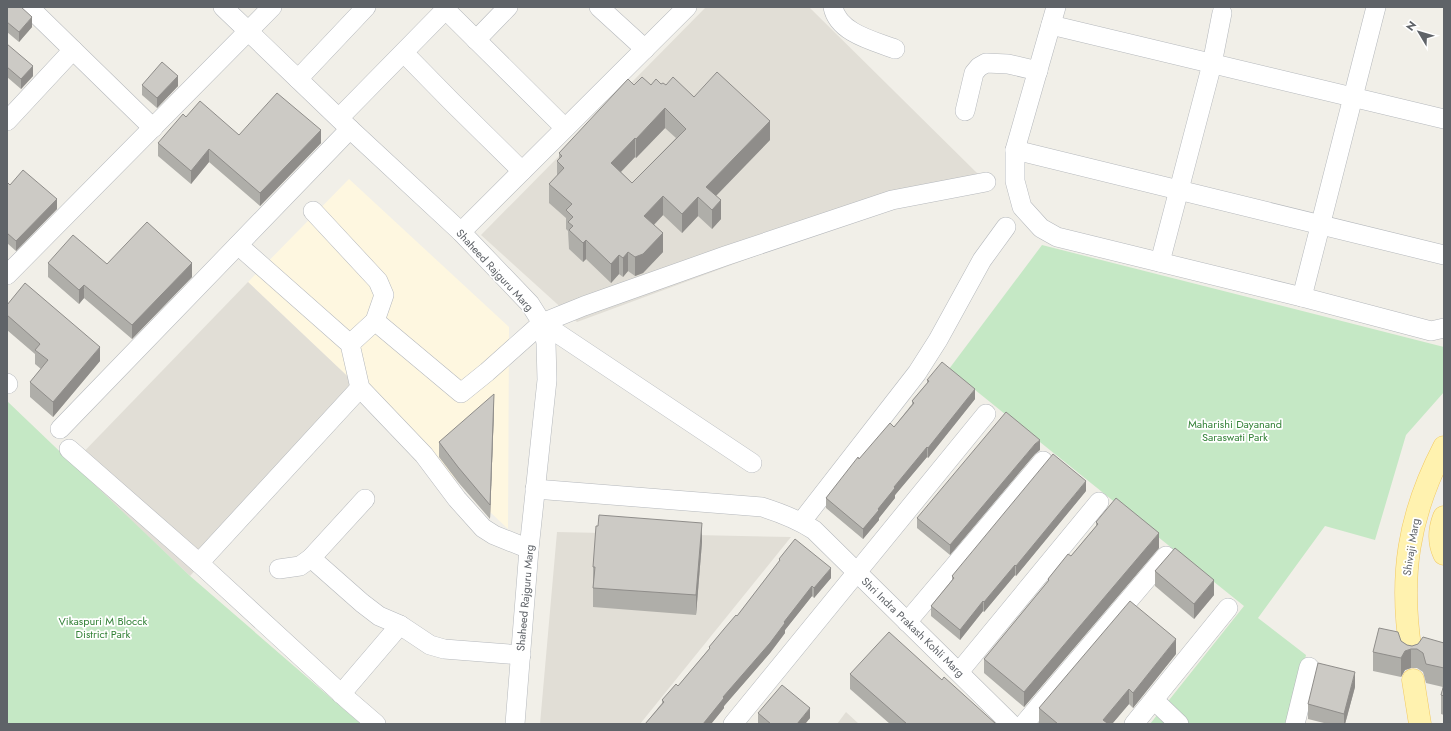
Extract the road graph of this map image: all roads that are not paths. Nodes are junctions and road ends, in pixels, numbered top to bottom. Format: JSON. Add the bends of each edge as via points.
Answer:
{"nodes":[{"id":1,"x":29,"y":7,"type":"edge"},
{"id":2,"x":223,"y":7,"type":"edge"},
{"id":3,"x":272,"y":7,"type":"edge"},
{"id":4,"x":366,"y":7,"type":"edge"},
{"id":5,"x":508,"y":7,"type":"edge"},
{"id":6,"x":599,"y":7,"type":"edge"},
{"id":7,"x":687,"y":7,"type":"edge"},
{"id":8,"x":833,"y":7,"type":"edge"},
{"id":9,"x":1056,"y":7,"type":"edge"},
{"id":10,"x":1376,"y":7,"type":"edge"},
{"id":11,"x":444,"y":8,"type":"edge"},
{"id":12,"x":1222,"y":13,"type":"dead end"},
{"id":13,"x":1051,"y":25,"type":"junction"},
{"id":14,"x":249,"y":32,"type":"junction"},
{"id":15,"x":476,"y":40,"type":"junction"},
{"id":16,"x":895,"y":49,"type":"dead end"},
{"id":17,"x":73,"y":50,"type":"junction"},
{"id":18,"x":645,"y":50,"type":"junction"},
{"id":19,"x":404,"y":53,"type":"junction"},
{"id":20,"x":1212,"y":64,"type":"junction"},
{"id":21,"x":1038,"y":71,"type":"junction"},
{"id":22,"x":298,"y":79,"type":"junction"},
{"id":23,"x":1353,"y":98,"type":"junction"},
{"id":24,"x":965,"y":111,"type":"dead end"},
{"id":25,"x":1444,"y":119,"type":"edge"},
{"id":26,"x":7,"y":121,"type":"edge"},
{"id":27,"x":345,"y":124,"type":"junction"},
{"id":28,"x":153,"y":128,"type":"junction"},
{"id":29,"x":566,"y":128,"type":"junction"},
{"id":30,"x":1015,"y":150,"type":"junction"},
{"id":31,"x":522,"y":171,"type":"junction"},
{"id":32,"x":986,"y":182,"type":"dead end"},
{"id":33,"x":1179,"y":190,"type":"junction"},
{"id":34,"x":313,"y":211,"type":"dead end"},
{"id":35,"x":1321,"y":224,"type":"junction"},
{"id":36,"x":1006,"y":227,"type":"dead end"},
{"id":37,"x":461,"y":232,"type":"junction"},
{"id":38,"x":238,"y":245,"type":"junction"},
{"id":39,"x":1444,"y":255,"type":"edge"},
{"id":40,"x":1160,"y":262,"type":"junction"},
{"id":41,"x":7,"y":275,"type":"edge"},
{"id":42,"x":1302,"y":297,"type":"junction"},
{"id":43,"x":375,"y":321,"type":"junction"},
{"id":44,"x":542,"y":323,"type":"junction"},
{"id":45,"x":1444,"y":328,"type":"edge"},
{"id":46,"x":350,"y":344,"type":"junction"},
{"id":47,"x":360,"y":388,"type":"junction"},
{"id":48,"x":986,"y":414,"type":"dead end"},
{"id":49,"x":60,"y":429,"type":"dead end"},
{"id":50,"x":1444,"y":446,"type":"edge"},
{"id":51,"x":69,"y":449,"type":"dead end"},
{"id":52,"x":1043,"y":461,"type":"dead end"},
{"id":53,"x":752,"y":463,"type":"dead end"},
{"id":54,"x":535,"y":489,"type":"junction"},
{"id":55,"x":365,"y":499,"type":"dead end"},
{"id":56,"x":1099,"y":502,"type":"dead end"},
{"id":57,"x":1444,"y":517,"type":"edge"},
{"id":58,"x":808,"y":526,"type":"junction"},
{"id":59,"x":529,"y":549,"type":"junction"},
{"id":60,"x":1444,"y":554,"type":"edge"},
{"id":61,"x":1166,"y":556,"type":"edge"},
{"id":62,"x":311,"y":558,"type":"junction"},
{"id":63,"x":199,"y":563,"type":"junction"},
{"id":64,"x":279,"y":569,"type":"dead end"},
{"id":65,"x":858,"y":573,"type":"junction"},
{"id":66,"x":1228,"y":608,"type":"dead end"},
{"id":67,"x":908,"y":622,"type":"junction"},
{"id":68,"x":400,"y":625,"type":"junction"},
{"id":69,"x":1411,"y":653,"type":"edge"},
{"id":70,"x":521,"y":655,"type":"junction"},
{"id":71,"x":1309,"y":667,"type":"dead end"},
{"id":72,"x":959,"y":672,"type":"junction"},
{"id":73,"x":1413,"y":680,"type":"dead end"},
{"id":74,"x":341,"y":694,"type":"junction"},
{"id":75,"x":1154,"y":700,"type":"junction"},
{"id":76,"x":376,"y":724,"type":"edge"},
{"id":77,"x":515,"y":724,"type":"edge"},
{"id":78,"x":734,"y":724,"type":"edge"},
{"id":79,"x":1012,"y":724,"type":"edge"},
{"id":80,"x":1024,"y":724,"type":"edge"},
{"id":81,"x":1134,"y":724,"type":"edge"},
{"id":82,"x":1179,"y":724,"type":"edge"},
{"id":83,"x":1295,"y":724,"type":"edge"},
{"id":84,"x":1420,"y":724,"type":"edge"}],
"edges":[{"from":1,"to":17,"type":"street"},
{"from":2,"to":14,"type":"street","name":"Shaheed Rajguru Marg"},
{"from":3,"to":14,"type":"street"},
{"from":4,"to":22,"type":"street"},
{"from":5,"to":15,"type":"street"},
{"from":6,"to":18,"type":"street"},
{"from":7,"to":18,"type":"street"},
{"from":8,"to":16,"type":"street","via":[[835,14],[850,30]]},
{"from":9,"to":13,"type":"street"},
{"from":10,"to":23,"type":"street"},
{"from":11,"to":15,"type":"street"},
{"from":11,"to":19,"type":"street"},
{"from":12,"to":20,"type":"street"},
{"from":13,"to":20,"type":"street"},
{"from":13,"to":21,"type":"street"},
{"from":14,"to":22,"type":"street","name":"Shaheed Rajguru Marg"},
{"from":14,"to":28,"type":"street"},
{"from":15,"to":29,"type":"street"},
{"from":17,"to":26,"type":"street"},
{"from":17,"to":28,"type":"street"},
{"from":18,"to":29,"type":"street"},
{"from":19,"to":27,"type":"street"},
{"from":19,"to":31,"type":"street"},
{"from":20,"to":23,"type":"street"},
{"from":20,"to":33,"type":"street"},
{"from":21,"to":24,"type":"street","via":[[1008,64],[986,63],[974,73]]},
{"from":21,"to":30,"type":"street"},
{"from":22,"to":27,"type":"street","name":"Shaheed Rajguru Marg"},
{"from":23,"to":25,"type":"street"},
{"from":23,"to":35,"type":"street"},
{"from":27,"to":37,"type":"street","name":"Shaheed Rajguru Marg"},
{"from":27,"to":38,"type":"street"},
{"from":28,"to":41,"type":"street"},
{"from":29,"to":31,"type":"street"},
{"from":30,"to":33,"type":"street"},
{"from":30,"to":40,"type":"street","via":[[1015,181],[1022,207],[1041,228],[1057,237]]},
{"from":31,"to":37,"type":"street"},
{"from":32,"to":44,"type":"street","via":[[892,200],[725,256]]},
{"from":33,"to":35,"type":"street"},
{"from":33,"to":40,"type":"street"},
{"from":34,"to":43,"type":"street","via":[[378,281],[384,295]]},
{"from":35,"to":39,"type":"street"},
{"from":35,"to":42,"type":"street"},
{"from":36,"to":58,"type":"street","via":[[982,260],[918,373]]},
{"from":37,"to":44,"type":"street","name":"Shaheed Rajguru Marg","via":[[530,304]]},
{"from":38,"to":46,"type":"street"},
{"from":38,"to":49,"type":"street"},
{"from":40,"to":42,"type":"street"},
{"from":42,"to":45,"type":"street","via":[[1431,331]]},
{"from":43,"to":44,"type":"street","via":[[461,392],[488,372]]},
{"from":43,"to":46,"type":"street"},
{"from":44,"to":53,"type":"street"},
{"from":44,"to":54,"type":"street","name":"Shaheed Rajguru Marg","via":[[546,343],[547,380]]},
{"from":46,"to":47,"type":"street"},
{"from":47,"to":59,"type":"street","via":[[424,455],[483,528],[500,538]]},
{"from":47,"to":63,"type":"street"},
{"from":48,"to":65,"type":"street"},
{"from":50,"to":69,"type":"main road","name":"Shivaji Marg","via":[[1422,494],[1409,547],[1405,573],[1405,600],[1406,627]]},
{"from":51,"to":63,"type":"street"},
{"from":52,"to":67,"type":"street"},
{"from":54,"to":58,"type":"street","via":[[762,507],[787,514]]},
{"from":54,"to":59,"type":"street","name":"Shaheed Rajguru Marg"},
{"from":55,"to":62,"type":"street"},
{"from":56,"to":72,"type":"street"},
{"from":57,"to":60,"type":"main road","via":[[1439,534]]},
{"from":58,"to":65,"type":"street","name":"Shri Indra Prakash Kohli Marg"},
{"from":59,"to":70,"type":"street","name":"Shaheed Rajguru Marg"},
{"from":61,"to":80,"type":"street"},
{"from":62,"to":64,"type":"street","via":[[300,566]]},
{"from":62,"to":68,"type":"street","via":[[379,616]]},
{"from":63,"to":74,"type":"street"},
{"from":65,"to":67,"type":"street","name":"Shri Indra Prakash Kohli Marg"},
{"from":65,"to":78,"type":"street"},
{"from":66,"to":75,"type":"street"},
{"from":67,"to":72,"type":"street","name":"Shri Indra Prakash Kohli Marg"},
{"from":68,"to":70,"type":"street","via":[[430,645],[444,649]]},
{"from":68,"to":74,"type":"street"},
{"from":70,"to":77,"type":"street","name":"Shaheed Rajguru Marg"},
{"from":71,"to":83,"type":"street"},
{"from":72,"to":79,"type":"street","name":"Shri Indra Prakash Kohli Marg"},
{"from":73,"to":84,"type":"main road"},
{"from":74,"to":76,"type":"street"},
{"from":75,"to":81,"type":"street"},
{"from":75,"to":82,"type":"street"}]}
